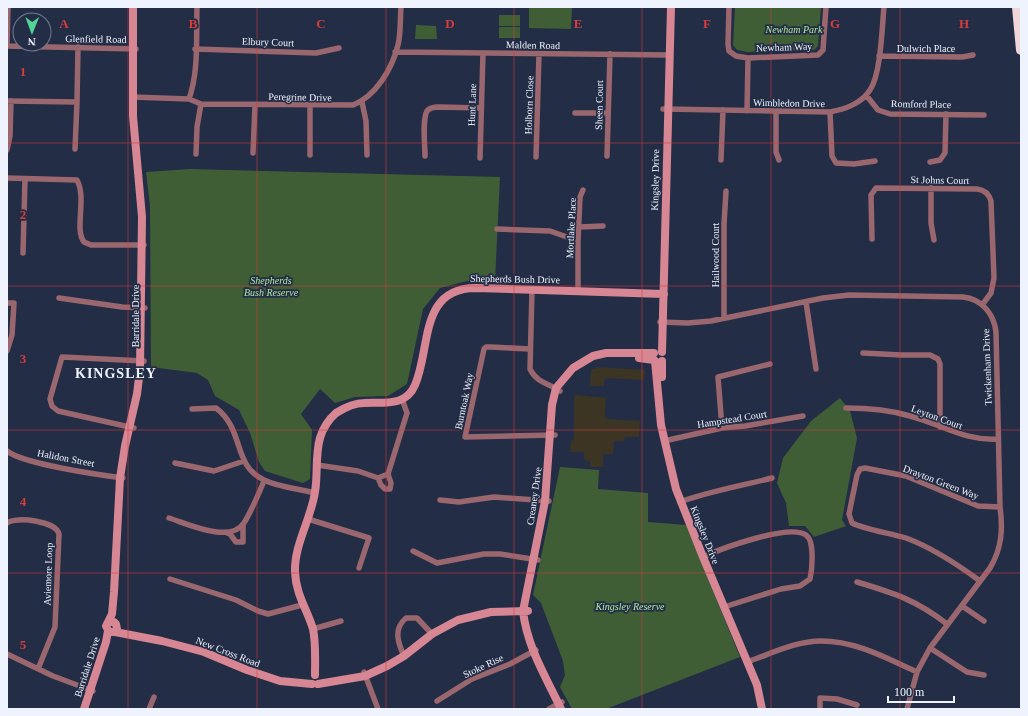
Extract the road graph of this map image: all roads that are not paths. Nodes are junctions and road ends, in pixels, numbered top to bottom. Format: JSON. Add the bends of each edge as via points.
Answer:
{"nodes":[{"id":1,"x":8,"y":7,"type":"edge"},
{"id":2,"x":133,"y":7,"type":"edge"},
{"id":3,"x":136,"y":7,"type":"edge"},
{"id":4,"x":196,"y":7,"type":"edge"},
{"id":5,"x":401,"y":7,"type":"edge"},
{"id":6,"x":667,"y":7,"type":"edge"},
{"id":7,"x":671,"y":7,"type":"edge"},
{"id":8,"x":729,"y":7,"type":"edge"},
{"id":9,"x":826,"y":7,"type":"edge"},
{"id":10,"x":884,"y":7,"type":"edge"},
{"id":11,"x":1017,"y":7,"type":"edge"},
{"id":12,"x":7,"y":46,"type":"edge"},
{"id":13,"x":78,"y":47,"type":"junction"},
{"id":14,"x":134,"y":48,"type":"junction"},
{"id":15,"x":339,"y":48,"type":"dead end"},
{"id":16,"x":195,"y":50,"type":"junction"},
{"id":17,"x":1021,"y":50,"type":"edge"},
{"id":18,"x":395,"y":52,"type":"junction"},
{"id":19,"x":483,"y":53,"type":"junction"},
{"id":20,"x":539,"y":54,"type":"junction"},
{"id":21,"x":610,"y":54,"type":"junction"},
{"id":22,"x":667,"y":55,"type":"junction"},
{"id":23,"x":879,"y":56,"type":"junction"},
{"id":24,"x":973,"y":56,"type":"dead end"},
{"id":25,"x":748,"y":58,"type":"junction"},
{"id":26,"x":866,"y":95,"type":"junction"},
{"id":27,"x":134,"y":97,"type":"junction"},
{"id":28,"x":189,"y":99,"type":"junction"},
{"id":29,"x":9,"y":101,"type":"edge"},
{"id":30,"x":77,"y":102,"type":"junction"},
{"id":31,"x":362,"y":102,"type":"junction"},
{"id":32,"x":201,"y":104,"type":"junction"},
{"id":33,"x":255,"y":105,"type":"junction"},
{"id":34,"x":310,"y":106,"type":"junction"},
{"id":35,"x":481,"y":108,"type":"junction"},
{"id":36,"x":665,"y":109,"type":"junction"},
{"id":37,"x":723,"y":110,"type":"junction"},
{"id":38,"x":747,"y":111,"type":"junction"},
{"id":39,"x":776,"y":112,"type":"junction"},
{"id":40,"x":830,"y":112,"type":"junction"},
{"id":41,"x":575,"y":113,"type":"dead end"},
{"id":42,"x":608,"y":113,"type":"junction"},
{"id":43,"x":946,"y":114,"type":"junction"},
{"id":44,"x":984,"y":115,"type":"dead end"},
{"id":45,"x":75,"y":149,"type":"dead end"},
{"id":46,"x":7,"y":150,"type":"edge"},
{"id":47,"x":253,"y":153,"type":"dead end"},
{"id":48,"x":196,"y":154,"type":"dead end"},
{"id":49,"x":310,"y":155,"type":"dead end"},
{"id":50,"x":367,"y":155,"type":"dead end"},
{"id":51,"x":424,"y":156,"type":"dead end"},
{"id":52,"x":608,"y":156,"type":"dead end"},
{"id":53,"x":536,"y":157,"type":"dead end"},
{"id":54,"x":480,"y":158,"type":"dead end"},
{"id":55,"x":721,"y":160,"type":"dead end"},
{"id":56,"x":779,"y":160,"type":"dead end"},
{"id":57,"x":875,"y":161,"type":"dead end"},
{"id":58,"x":930,"y":162,"type":"dead end"},
{"id":59,"x":7,"y":178,"type":"edge"},
{"id":60,"x":25,"y":179,"type":"junction"},
{"id":61,"x":930,"y":188,"type":"junction"},
{"id":62,"x":583,"y":190,"type":"dead end"},
{"id":63,"x":726,"y":191,"type":"dead end"},
{"id":64,"x":603,"y":226,"type":"dead end"},
{"id":65,"x":579,"y":227,"type":"junction"},
{"id":66,"x":497,"y":229,"type":"dead end"},
{"id":67,"x":872,"y":238,"type":"dead end"},
{"id":68,"x":578,"y":240,"type":"junction"},
{"id":69,"x":934,"y":240,"type":"dead end"},
{"id":70,"x":144,"y":245,"type":"junction"},
{"id":71,"x":23,"y":253,"type":"dead end"},
{"id":72,"x":532,"y":290,"type":"junction"},
{"id":73,"x":578,"y":291,"type":"junction"},
{"id":74,"x":662,"y":292,"type":"junction"},
{"id":75,"x":59,"y":298,"type":"dead end"},
{"id":76,"x":806,"y":302,"type":"junction"},
{"id":77,"x":7,"y":303,"type":"edge"},
{"id":78,"x":982,"y":305,"type":"junction"},
{"id":79,"x":143,"y":308,"type":"junction"},
{"id":80,"x":724,"y":318,"type":"junction"},
{"id":81,"x":661,"y":322,"type":"junction"},
{"id":82,"x":530,"y":349,"type":"junction"},
{"id":83,"x":7,"y":351,"type":"edge"},
{"id":84,"x":863,"y":353,"type":"dead end"},
{"id":85,"x":657,"y":357,"type":"junction"},
{"id":86,"x":142,"y":361,"type":"junction"},
{"id":87,"x":770,"y":364,"type":"dead end"},
{"id":88,"x":816,"y":369,"type":"dead end"},
{"id":89,"x":558,"y":390,"type":"junction"},
{"id":90,"x":402,"y":399,"type":"junction"},
{"id":91,"x":846,"y":408,"type":"dead end"},
{"id":92,"x":192,"y":409,"type":"dead end"},
{"id":93,"x":803,"y":416,"type":"dead end"},
{"id":94,"x":940,"y":427,"type":"junction"},
{"id":95,"x":132,"y":428,"type":"junction"},
{"id":96,"x":722,"y":428,"type":"junction"},
{"id":97,"x":553,"y":435,"type":"junction"},
{"id":98,"x":998,"y":439,"type":"junction"},
{"id":99,"x":666,"y":441,"type":"junction"},
{"id":100,"x":7,"y":451,"type":"edge"},
{"id":101,"x":244,"y":462,"type":"junction"},
{"id":102,"x":175,"y":463,"type":"dead end"},
{"id":103,"x":317,"y":465,"type":"junction"},
{"id":104,"x":388,"y":474,"type":"junction"},
{"id":105,"x":122,"y":478,"type":"junction"},
{"id":106,"x":378,"y":478,"type":"junction"},
{"id":107,"x":772,"y":478,"type":"dead end"},
{"id":108,"x":264,"y":481,"type":"junction"},
{"id":109,"x":315,"y":493,"type":"junction"},
{"id":110,"x":440,"y":500,"type":"dead end"},
{"id":111,"x":547,"y":501,"type":"junction"},
{"id":112,"x":682,"y":501,"type":"junction"},
{"id":113,"x":1000,"y":507,"type":"junction"},
{"id":114,"x":169,"y":518,"type":"dead end"},
{"id":115,"x":308,"y":519,"type":"junction"},
{"id":116,"x":7,"y":523,"type":"edge"},
{"id":117,"x":243,"y":524,"type":"junction"},
{"id":118,"x":227,"y":533,"type":"junction"},
{"id":119,"x":413,"y":551,"type":"dead end"},
{"id":120,"x":705,"y":556,"type":"junction"},
{"id":121,"x":536,"y":559,"type":"junction"},
{"id":122,"x":360,"y":568,"type":"dead end"},
{"id":123,"x":170,"y":579,"type":"dead end"},
{"id":124,"x":980,"y":581,"type":"junction"},
{"id":125,"x":857,"y":582,"type":"dead end"},
{"id":126,"x":302,"y":606,"type":"junction"},
{"id":127,"x":962,"y":606,"type":"junction"},
{"id":128,"x":726,"y":607,"type":"junction"},
{"id":129,"x":526,"y":609,"type":"junction"},
{"id":130,"x":342,"y":621,"type":"dead end"},
{"id":131,"x":984,"y":621,"type":"dead end"},
{"id":132,"x":947,"y":624,"type":"junction"},
{"id":133,"x":113,"y":628,"type":"junction"},
{"id":134,"x":312,"y":629,"type":"junction"},
{"id":135,"x":431,"y":633,"type":"junction"},
{"id":136,"x":930,"y":648,"type":"junction"},
{"id":137,"x":535,"y":650,"type":"junction"},
{"id":138,"x":7,"y":654,"type":"edge"},
{"id":139,"x":403,"y":654,"type":"junction"},
{"id":140,"x":749,"y":662,"type":"junction"},
{"id":141,"x":38,"y":669,"type":"junction"},
{"id":142,"x":917,"y":672,"type":"junction"},
{"id":143,"x":365,"y":674,"type":"junction"},
{"id":144,"x":984,"y":675,"type":"dead end"},
{"id":145,"x":315,"y":679,"type":"junction"},
{"id":146,"x":92,"y":691,"type":"junction"},
{"id":147,"x":154,"y":697,"type":"dead end"},
{"id":148,"x":437,"y":701,"type":"dead end"},
{"id":149,"x":857,"y":705,"type":"dead end"},
{"id":150,"x":562,"y":706,"type":"edge"},
{"id":151,"x":84,"y":709,"type":"edge"},
{"id":152,"x":88,"y":709,"type":"edge"},
{"id":153,"x":149,"y":709,"type":"edge"},
{"id":154,"x":378,"y":709,"type":"edge"},
{"id":155,"x":549,"y":709,"type":"edge"},
{"id":156,"x":762,"y":709,"type":"edge"},
{"id":157,"x":766,"y":709,"type":"edge"},
{"id":158,"x":820,"y":709,"type":"edge"},
{"id":159,"x":907,"y":709,"type":"edge"}],
"edges":[{"from":1,"to":12,"type":"street"},
{"from":2,"to":14,"type":"street","name":"Barridale Drive"},
{"from":3,"to":14,"type":"street","name":"Barridale Drive"},
{"from":4,"to":16,"type":"street"},
{"from":5,"to":18,"type":"street"},
{"from":6,"to":22,"type":"street","name":"Kingsley Drive"},
{"from":7,"to":22,"type":"street","name":"Kingsley Drive"},
{"from":8,"to":25,"type":"street","name":"Newham Way","via":[[729,51],[736,56]]},
{"from":9,"to":25,"type":"street","name":"Newham Way","via":[[823,50],[818,55]]},
{"from":10,"to":23,"type":"street","name":"Wimbledon Drive"},
{"from":11,"to":17,"type":"highway"},
{"from":12,"to":13,"type":"street","name":"Glenfield Road"},
{"from":13,"to":14,"type":"street","name":"Glenfield Road"},
{"from":13,"to":30,"type":"street"},
{"from":14,"to":27,"type":"street","name":"Barridale Drive"},
{"from":15,"to":16,"type":"street","name":"Elbury Court","via":[[316,53]]},
{"from":16,"to":28,"type":"street"},
{"from":18,"to":19,"type":"street","name":"Malden Road"},
{"from":18,"to":31,"type":"street","via":[[374,93]]},
{"from":19,"to":20,"type":"street","name":"Malden Road"},
{"from":19,"to":35,"type":"street","name":"Hunt Lane"},
{"from":20,"to":21,"type":"street","name":"Malden Road"},
{"from":20,"to":53,"type":"street","name":"Holborn Close"},
{"from":21,"to":22,"type":"street","name":"Malden Road"},
{"from":21,"to":42,"type":"street","name":"Sheen Court"},
{"from":22,"to":36,"type":"street","name":"Kingsley Drive"},
{"from":23,"to":24,"type":"street","name":"Dulwich Place"},
{"from":23,"to":26,"type":"street","name":"Wimbledon Drive","via":[[871,90]]},
{"from":25,"to":38,"type":"street","name":"Newham Way"},
{"from":26,"to":40,"type":"street","name":"Wimbledon Drive","via":[[850,107]]},
{"from":26,"to":43,"type":"street","name":"Romford Place","via":[[878,110],[890,114]]},
{"from":27,"to":28,"type":"street","name":"Peregrine Drive"},
{"from":27,"to":70,"type":"street","name":"Barridale Drive","via":[[144,188]]},
{"from":28,"to":32,"type":"street","name":"Peregrine Drive"},
{"from":29,"to":30,"type":"street"},
{"from":29,"to":46,"type":"street"},
{"from":30,"to":45,"type":"street"},
{"from":31,"to":34,"type":"street","name":"Peregrine Drive","via":[[353,105]]},
{"from":31,"to":50,"type":"street","via":[[366,122]]},
{"from":32,"to":33,"type":"street","name":"Peregrine Drive"},
{"from":32,"to":48,"type":"street"},
{"from":33,"to":34,"type":"street","name":"Peregrine Drive"},
{"from":33,"to":47,"type":"street"},
{"from":34,"to":49,"type":"street"},
{"from":35,"to":51,"type":"street","via":[[432,107],[428,110],[425,120]]},
{"from":35,"to":54,"type":"street","name":"Hunt Lane"},
{"from":36,"to":37,"type":"street","name":"Wimbledon Drive"},
{"from":36,"to":74,"type":"street","name":"Kingsley Drive"},
{"from":37,"to":38,"type":"street","name":"Wimbledon Drive"},
{"from":37,"to":55,"type":"street"},
{"from":38,"to":39,"type":"street","name":"Wimbledon Drive"},
{"from":39,"to":40,"type":"street","name":"Wimbledon Drive"},
{"from":39,"to":56,"type":"street","via":[[776,152]]},
{"from":40,"to":57,"type":"street","via":[[832,156],[836,163]]},
{"from":41,"to":42,"type":"street"},
{"from":42,"to":52,"type":"street","name":"Sheen Court"},
{"from":43,"to":44,"type":"street","name":"Romford Place"},
{"from":43,"to":58,"type":"street","via":[[945,153],[940,160]]},
{"from":59,"to":60,"type":"street"},
{"from":60,"to":70,"type":"street","via":[[77,180],[82,188],[81,239],[86,243]]},
{"from":60,"to":71,"type":"street"},
{"from":61,"to":67,"type":"street","name":"St Johns Court","via":[[873,190]]},
{"from":61,"to":69,"type":"street"},
{"from":61,"to":78,"type":"street","name":"St Johns Court","via":[[979,189],[989,197],[994,278],[991,293]]},
{"from":62,"to":65,"type":"street","name":"Mortlake Place","via":[[580,197]]},
{"from":63,"to":80,"type":"street","name":"Hailwood Court"},
{"from":64,"to":65,"type":"street"},
{"from":65,"to":68,"type":"street","name":"Mortlake Place"},
{"from":66,"to":68,"type":"street","via":[[550,231]]},
{"from":68,"to":73,"type":"street","name":"Mortlake Place"},
{"from":70,"to":79,"type":"street","name":"Barridale Drive"},
{"from":72,"to":73,"type":"street","name":"Shepherds Bush Drive"},
{"from":72,"to":82,"type":"street"},
{"from":72,"to":90,"type":"street","name":"Shepherds Bush Drive","via":[[464,288],[445,297],[432,316],[415,386]]},
{"from":73,"to":74,"type":"street","name":"Shepherds Bush Drive"},
{"from":74,"to":81,"type":"street","name":"Kingsley Drive"},
{"from":75,"to":79,"type":"street"},
{"from":76,"to":78,"type":"street","via":[[849,295],[922,296],[966,297]]},
{"from":76,"to":80,"type":"street"},
{"from":76,"to":88,"type":"street"},
{"from":77,"to":83,"type":"street","via":[[14,303],[12,335]]},
{"from":78,"to":98,"type":"street","name":"Twickenham Drive","via":[[991,315],[995,328]]},
{"from":79,"to":86,"type":"street","name":"Barridale Drive"},
{"from":80,"to":81,"type":"street","via":[[701,322]]},
{"from":81,"to":85,"type":"street","name":"Kingsley Drive"},
{"from":82,"to":89,"type":"street","via":[[530,369],[534,377]]},
{"from":82,"to":97,"type":"street","name":"Burntoak Way","via":[[484,349],[465,437]]},
{"from":84,"to":94,"type":"street","via":[[930,355],[938,358]]},
{"from":85,"to":89,"type":"street","name":"Creaney Drive","via":[[606,353],[593,356],[573,368]]},
{"from":85,"to":99,"type":"street","name":"Kingsley Drive"},
{"from":86,"to":95,"type":"street","name":"Barridale Drive","via":[[141,393]]},
{"from":86,"to":95,"type":"street","via":[[62,357],[50,399],[52,406],[58,411]]},
{"from":87,"to":96,"type":"street","via":[[718,377]]},
{"from":89,"to":97,"type":"street","name":"Creaney Drive","via":[[552,405]]},
{"from":90,"to":103,"type":"street","via":[[391,403],[357,404],[337,413],[324,428]]},
{"from":90,"to":104,"type":"street","via":[[407,413]]},
{"from":91,"to":94,"type":"street","name":"Leyton Court","via":[[904,414]]},
{"from":92,"to":101,"type":"street","via":[[216,408],[226,415],[237,437]]},
{"from":93,"to":96,"type":"street","name":"Hampstead Court"},
{"from":94,"to":98,"type":"street","name":"Leyton Court","via":[[970,437]]},
{"from":95,"to":105,"type":"street","name":"Barridale Drive"},
{"from":96,"to":99,"type":"street","name":"Hampstead Court"},
{"from":97,"to":111,"type":"street","name":"Creaney Drive"},
{"from":98,"to":113,"type":"street","name":"Twickenham Drive"},
{"from":99,"to":112,"type":"street","name":"Kingsley Drive"},
{"from":100,"to":105,"type":"street","name":"Halidon Street","via":[[30,460]]},
{"from":101,"to":102,"type":"street","via":[[214,471]]},
{"from":101,"to":108,"type":"street"},
{"from":103,"to":106,"type":"street","via":[[358,471]]},
{"from":103,"to":109,"type":"street"},
{"from":104,"to":106,"type":"street"},
{"from":104,"to":106,"type":"street","via":[[390,489],[381,485]]},
{"from":105,"to":133,"type":"street","name":"Barridale Drive"},
{"from":107,"to":112,"type":"street","via":[[723,488]]},
{"from":108,"to":109,"type":"street"},
{"from":108,"to":117,"type":"street"},
{"from":109,"to":115,"type":"street"},
{"from":110,"to":111,"type":"street","via":[[459,502],[494,497]]},
{"from":111,"to":121,"type":"street","name":"Creaney Drive"},
{"from":112,"to":120,"type":"street","name":"Kingsley Drive"},
{"from":113,"to":124,"type":"street","name":"Twickenham Drive","via":[[1002,531],[999,548],[994,561]]},
{"from":113,"to":124,"type":"street","name":"Drayton Green Way","via":[[974,505],[899,474],[865,468],[858,471],[849,514],[852,523],[924,545]]},
{"from":114,"to":118,"type":"street"},
{"from":115,"to":122,"type":"street","via":[[369,538]]},
{"from":115,"to":126,"type":"street","via":[[296,558],[295,571]]},
{"from":116,"to":141,"type":"street","name":"Aviemore Loop","via":[[18,520],[49,524],[56,528],[59,534],[55,627]]},
{"from":117,"to":118,"type":"street"},
{"from":117,"to":118,"type":"street","via":[[243,542],[236,542]]},
{"from":119,"to":121,"type":"street","via":[[437,563],[484,554]]},
{"from":120,"to":128,"type":"street","name":"Kingsley Drive"},
{"from":120,"to":128,"type":"street","via":[[736,544],[784,532],[801,532],[809,539],[812,553],[810,579],[800,586],[781,589]]},
{"from":121,"to":129,"type":"street","name":"Creaney Drive"},
{"from":123,"to":126,"type":"street","via":[[236,600],[268,614]]},
{"from":124,"to":127,"type":"street","name":"Twickenham Drive"},
{"from":125,"to":132,"type":"street","via":[[895,593],[926,608]]},
{"from":126,"to":134,"type":"street"},
{"from":127,"to":131,"type":"street"},
{"from":127,"to":132,"type":"street","name":"Twickenham Drive"},
{"from":128,"to":140,"type":"street","name":"Kingsley Drive"},
{"from":129,"to":135,"type":"street","name":"New Cross Road","via":[[478,614]]},
{"from":129,"to":137,"type":"street","name":"Creaney Drive","via":[[527,636]]},
{"from":130,"to":134,"type":"street"},
{"from":132,"to":136,"type":"street","name":"Twickenham Drive"},
{"from":133,"to":145,"type":"street","name":"New Cross Road","via":[[204,652],[280,681]]},
{"from":133,"to":146,"type":"street","name":"Barridale Drive"},
{"from":134,"to":145,"type":"street"},
{"from":135,"to":139,"type":"street","name":"New Cross Road"},
{"from":135,"to":139,"type":"street","via":[[418,618],[406,618],[398,629],[397,636]]},
{"from":136,"to":142,"type":"street","name":"Twickenham Drive"},
{"from":136,"to":144,"type":"street","via":[[967,672]]},
{"from":137,"to":148,"type":"street","name":"Stoke Rise","via":[[510,664],[472,679]]},
{"from":137,"to":150,"type":"street","name":"Creaney Drive"},
{"from":138,"to":141,"type":"street"},
{"from":139,"to":143,"type":"street","name":"New Cross Road","via":[[387,666]]},
{"from":140,"to":142,"type":"street","via":[[796,645],[820,641],[845,643],[865,649]]},
{"from":140,"to":156,"type":"street","name":"Kingsley Drive"},
{"from":140,"to":157,"type":"street","name":"Kingsley Drive","via":[[760,684]]},
{"from":141,"to":146,"type":"street"},
{"from":142,"to":159,"type":"street","name":"Twickenham Drive"},
{"from":143,"to":145,"type":"street","name":"New Cross Road"},
{"from":143,"to":154,"type":"street"},
{"from":146,"to":151,"type":"street","name":"Barridale Drive"},
{"from":146,"to":152,"type":"street","name":"Barridale Drive"},
{"from":147,"to":153,"type":"street"},
{"from":149,"to":158,"type":"street","via":[[837,699],[820,698]]},
{"from":150,"to":155,"type":"street"}]}
